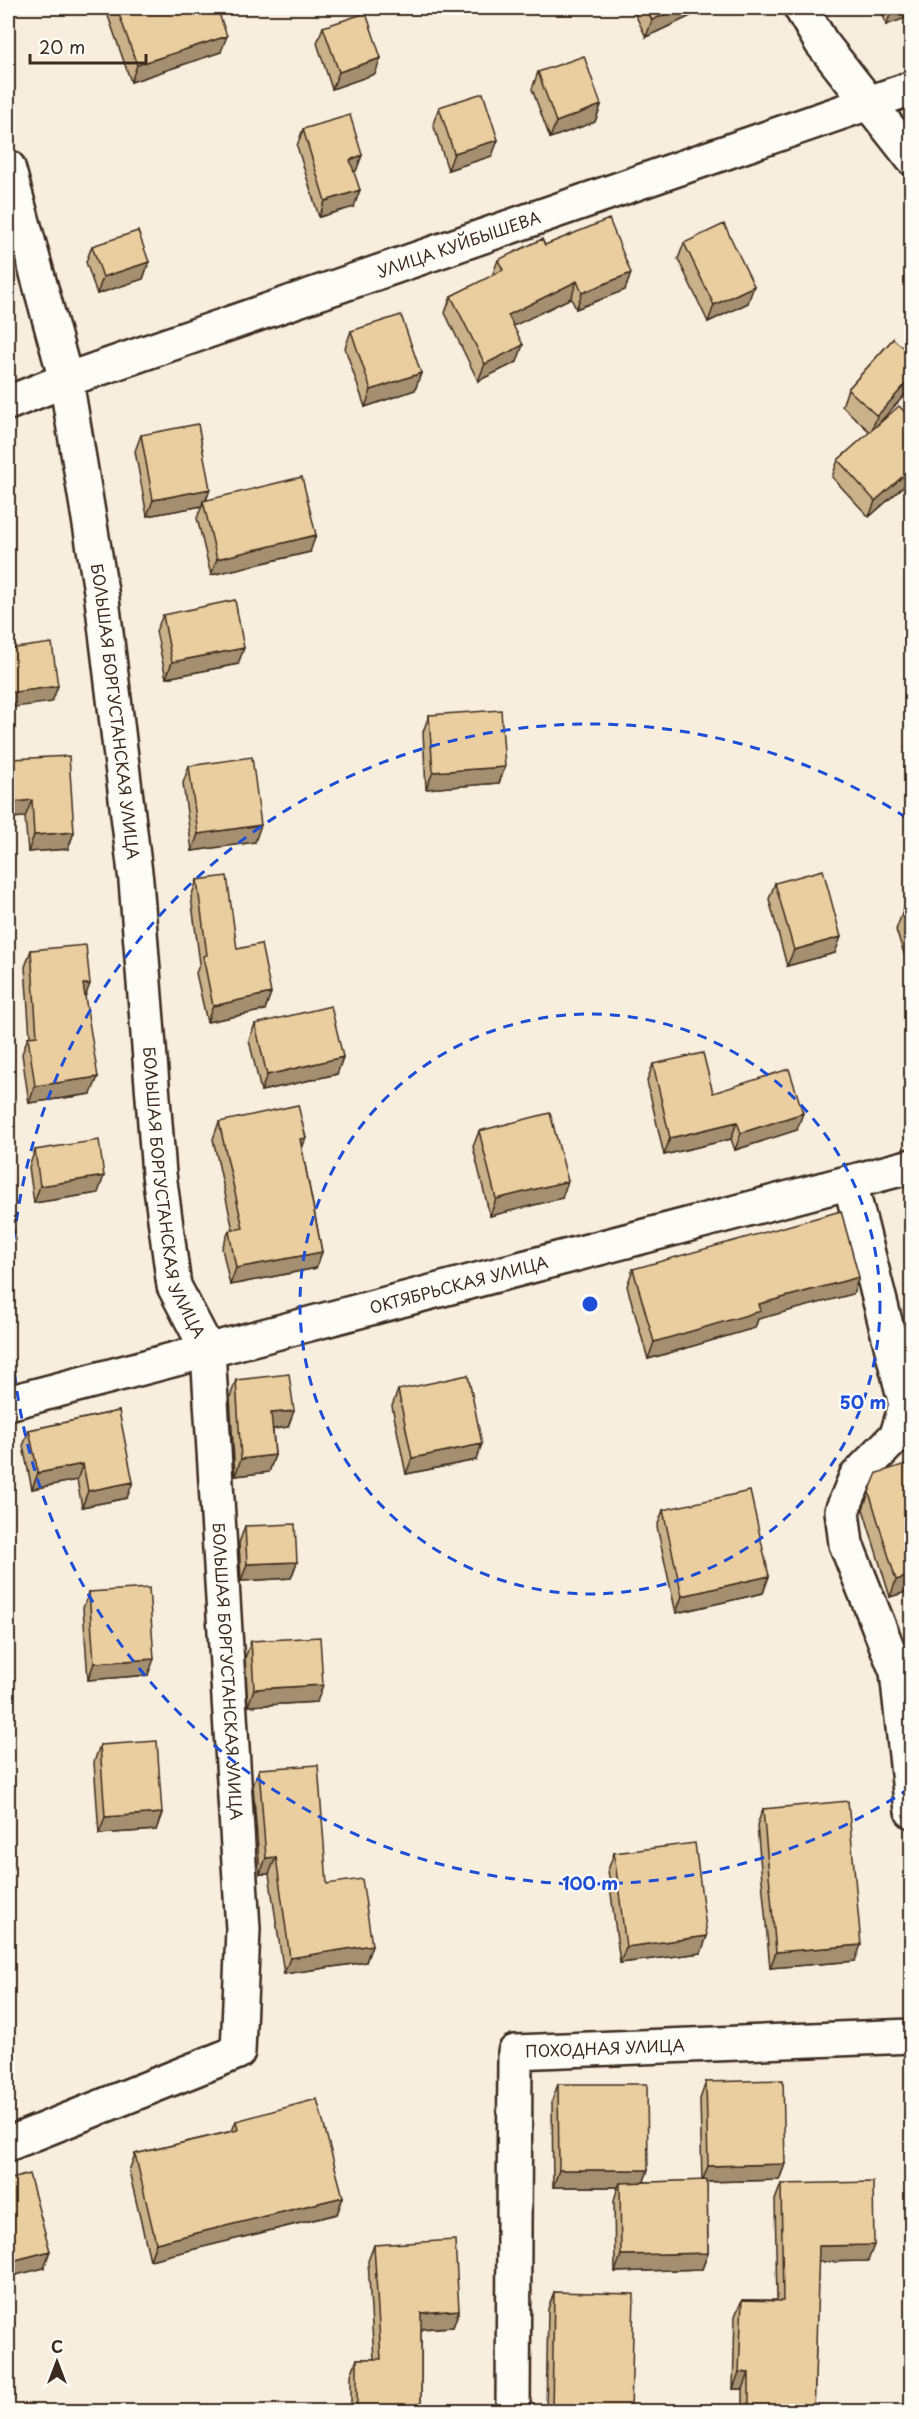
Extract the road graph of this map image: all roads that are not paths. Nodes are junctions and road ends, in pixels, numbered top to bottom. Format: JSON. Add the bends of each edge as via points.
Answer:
{"nodes":[{"id":1,"x":801,"y":8,"type":"edge"},
{"id":2,"x":912,"y":88,"type":"edge"},
{"id":3,"x":867,"y":102,"type":"junction"},
{"id":4,"x":912,"y":158,"type":"edge"},
{"id":5,"x":8,"y":167,"type":"edge"},
{"id":6,"x":66,"y":380,"type":"junction"},
{"id":7,"x":8,"y":403,"type":"edge"},
{"id":8,"x":912,"y":1166,"type":"edge"},
{"id":9,"x":850,"y":1182,"type":"junction"},
{"id":10,"x":208,"y":1352,"type":"junction"},
{"id":11,"x":8,"y":1403,"type":"edge"},
{"id":12,"x":904,"y":1670,"type":"edge"},
{"id":13,"x":912,"y":1811,"type":"edge"},
{"id":14,"x":912,"y":2036,"type":"edge"},
{"id":15,"x":8,"y":2144,"type":"edge"},
{"id":16,"x":513,"y":2412,"type":"edge"}],
"edges":[{"from":1,"to":3,"type":"street","via":[[821,42]]},
{"from":2,"to":3,"type":"street","name":"УЛИЦА КУЙБЫШЕВА"},
{"from":3,"to":4,"type":"street"},
{"from":3,"to":6,"type":"street","name":"УЛИЦА КУЙБЫШЕВА"},
{"from":5,"to":6,"type":"street","name":"БОЛЬШАЯ БОРГУСТАНСКАЯ УЛИЦА"},
{"from":6,"to":7,"type":"street","name":"УЛИЦА КУЙБЫШЕВА"},
{"from":6,"to":10,"type":"street","name":"БОЛЬШАЯ БОРГУСТАНСКАЯ УЛИЦА","via":[[101,591],[135,870],[159,1174],[174,1286]]},
{"from":8,"to":9,"type":"street","name":"ОКТЯБРЬСКАЯ УЛИЦА"},
{"from":9,"to":10,"type":"street","name":"ОКТЯБРЬСКАЯ УЛИЦА"},
{"from":9,"to":12,"type":"street","via":[[906,1405],[897,1435],[856,1477],[842,1511],[846,1544]]},
{"from":10,"to":11,"type":"street","name":"ОКТЯБРЬСКАЯ УЛИЦА"},
{"from":10,"to":15,"type":"street","name":"БОЛЬШАЯ БОРГУСТАНСКАЯ УЛИЦА","via":[[243,1929],[238,2052]]},
{"from":12,"to":13,"type":"street"},
{"from":14,"to":16,"type":"street","name":"ПОХОДНАЯ УЛИЦА","via":[[515,2052]]}]}
